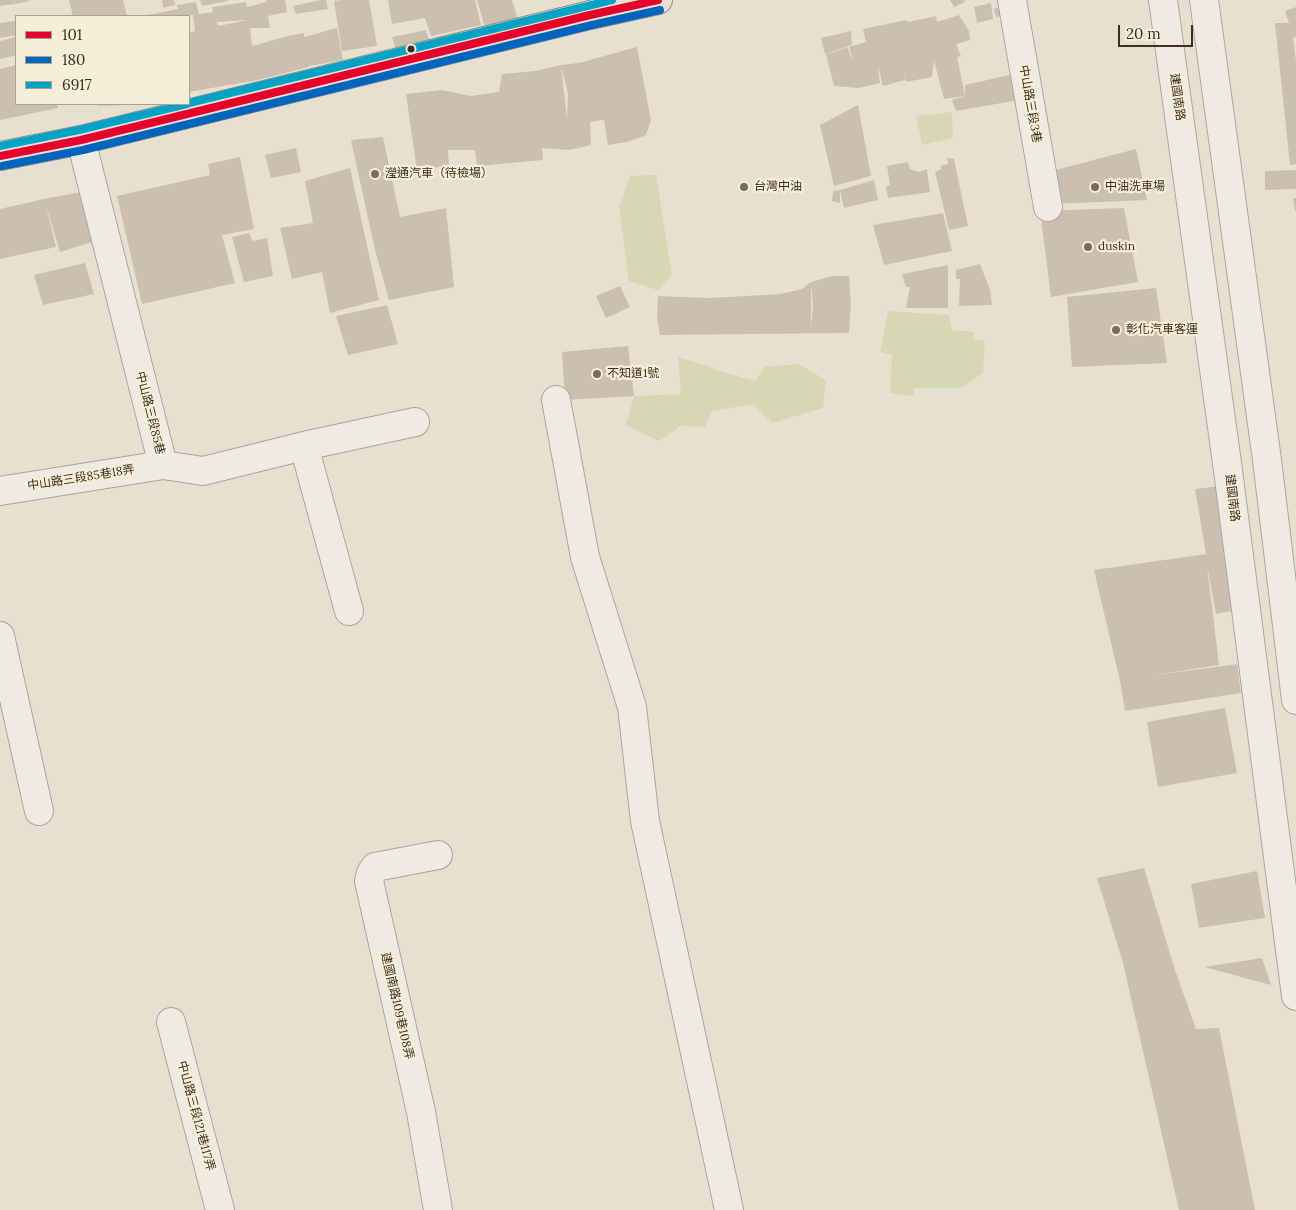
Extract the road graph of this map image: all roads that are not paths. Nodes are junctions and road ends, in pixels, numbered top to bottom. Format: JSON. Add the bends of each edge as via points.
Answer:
{"nodes":[{"id":1,"x":658,"y":0,"type":"edge"},
{"id":2,"x":1012,"y":0,"type":"edge"},
{"id":3,"x":1163,"y":0,"type":"edge"},
{"id":4,"x":1204,"y":0,"type":"edge"},
{"id":5,"x":588,"y":8,"type":"edge"},
{"id":6,"x":82,"y":140,"type":"junction"},
{"id":7,"x":0,"y":156,"type":"edge"},
{"id":8,"x":1048,"y":207,"type":"dead end"},
{"id":9,"x":556,"y":400,"type":"dead end"},
{"id":10,"x":416,"y":422,"type":"dead end"},
{"id":11,"x":304,"y":446,"type":"junction"},
{"id":12,"x":1267,"y":460,"type":"junction"},
{"id":13,"x":1227,"y":463,"type":"junction"},
{"id":14,"x":163,"y":465,"type":"junction"},
{"id":15,"x":0,"y":491,"type":"edge"},
{"id":16,"x":350,"y":611,"type":"dead end"},
{"id":17,"x":0,"y":636,"type":"edge"},
{"id":18,"x":1296,"y":696,"type":"edge"},
{"id":19,"x":1296,"y":700,"type":"edge"},
{"id":20,"x":39,"y":811,"type":"dead end"},
{"id":21,"x":438,"y":854,"type":"dead end"},
{"id":22,"x":1296,"y":996,"type":"edge"},
{"id":23,"x":171,"y":1022,"type":"dead end"},
{"id":24,"x":220,"y":1210,"type":"edge"},
{"id":25,"x":438,"y":1210,"type":"edge"},
{"id":26,"x":729,"y":1210,"type":"edge"}],
"edges":[{"from":1,"to":5,"type":"main road"},
{"from":2,"to":8,"type":"street","name":"中山路三段3巷"},
{"from":3,"to":13,"type":"street","name":"建國南路"},
{"from":4,"to":12,"type":"street"},
{"from":5,"to":6,"type":"main road"},
{"from":6,"to":7,"type":"main road"},
{"from":6,"to":14,"type":"street","name":"中山路三段85巷"},
{"from":9,"to":26,"type":"street","via":[[584,557],[632,707],[645,821]]},
{"from":10,"to":11,"type":"street","name":"中山路三段85巷"},
{"from":11,"to":14,"type":"street","name":"中山路三段85巷","via":[[203,471]]},
{"from":11,"to":16,"type":"street"},
{"from":12,"to":13,"type":"street"},
{"from":12,"to":18,"type":"street"},
{"from":13,"to":22,"type":"street","name":"建國南路"},
{"from":14,"to":15,"type":"street","name":"中山路三段85巷18弄"},
{"from":17,"to":20,"type":"street"},
{"from":18,"to":19,"type":"street"},
{"from":21,"to":25,"type":"street","name":"建國南路109巷108弄","via":[[375,867],[369,882],[421,1112]]},
{"from":23,"to":24,"type":"street","name":"中山路三段121巷117弄"}]}
